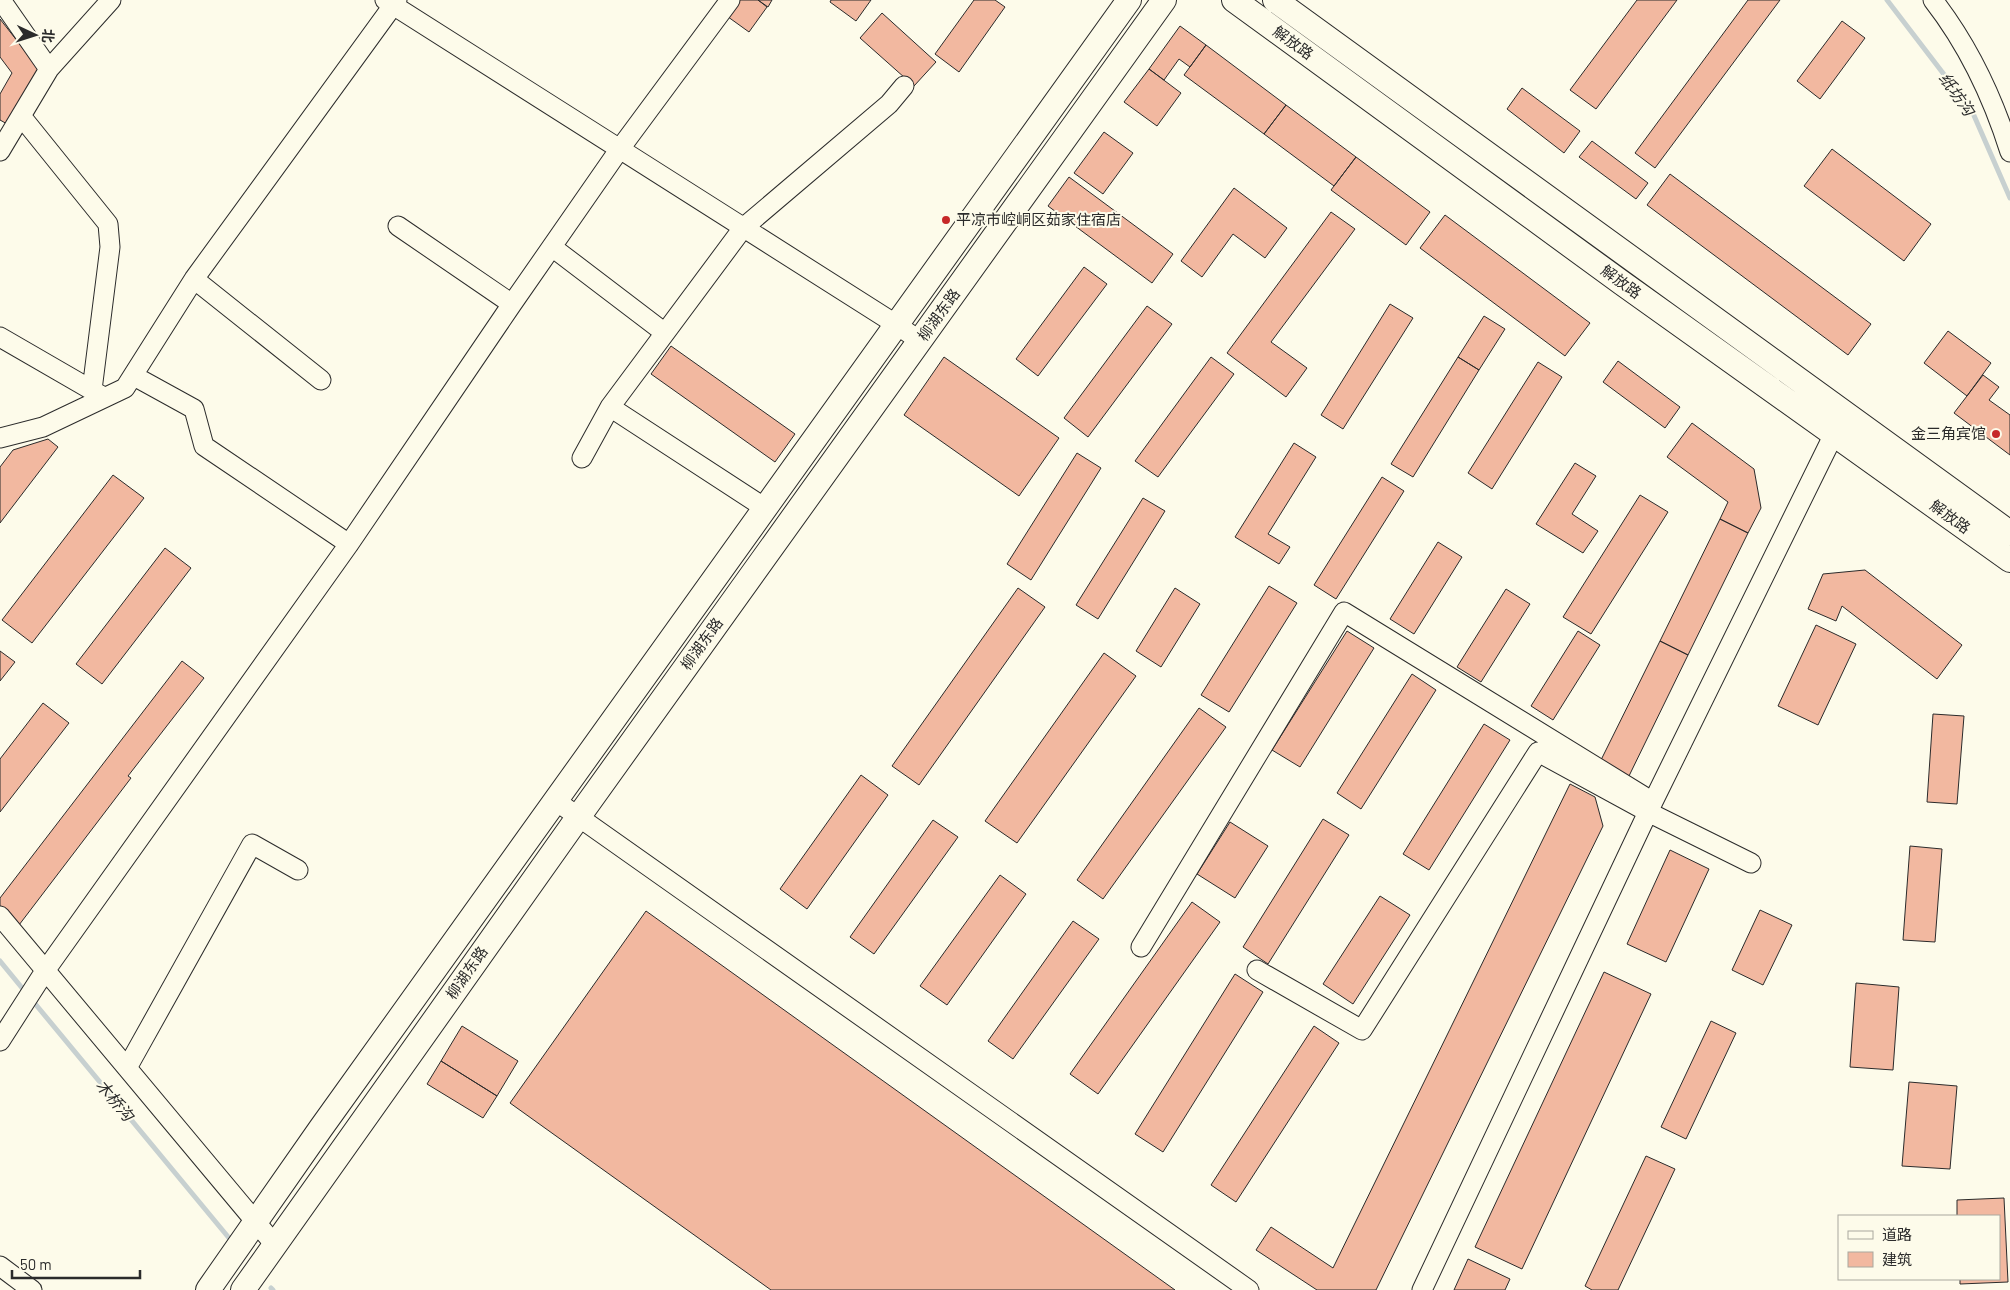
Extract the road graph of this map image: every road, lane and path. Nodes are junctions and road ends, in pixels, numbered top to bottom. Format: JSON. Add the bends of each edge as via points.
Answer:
{"nodes":[{"id":1,"x":2,"y":0,"type":"edge"},
{"id":2,"x":111,"y":0,"type":"edge"},
{"id":3,"x":730,"y":0,"type":"edge"},
{"id":4,"x":1129,"y":0,"type":"edge"},
{"id":5,"x":1164,"y":0,"type":"edge"},
{"id":6,"x":1234,"y":0,"type":"edge"},
{"id":7,"x":1275,"y":0,"type":"edge"},
{"id":8,"x":1933,"y":0,"type":"edge"},
{"id":9,"x":392,"y":2,"type":"edge"},
{"id":10,"x":49,"y":69,"type":"junction"},
{"id":11,"x":904,"y":86,"type":"dead end"},
{"id":12,"x":21,"y":116,"type":"junction"},
{"id":13,"x":6,"y":129,"type":"edge"},
{"id":14,"x":619,"y":150,"type":"junction"},
{"id":15,"x":0,"y":151,"type":"edge"},
{"id":16,"x":2010,"y":152,"type":"edge"},
{"id":17,"x":398,"y":226,"type":"dead end"},
{"id":18,"x":743,"y":228,"type":"junction"},
{"id":19,"x":552,"y":247,"type":"junction"},
{"id":20,"x":194,"y":280,"type":"junction"},
{"id":21,"x":512,"y":304,"type":"junction"},
{"id":22,"x":897,"y":325,"type":"junction"},
{"id":23,"x":665,"y":333,"type":"junction"},
{"id":24,"x":0,"y":337,"type":"edge"},
{"id":25,"x":920,"y":341,"type":"junction"},
{"id":26,"x":134,"y":376,"type":"junction"},
{"id":27,"x":321,"y":380,"type":"dead end"},
{"id":28,"x":99,"y":393,"type":"junction"},
{"id":29,"x":610,"y":407,"type":"junction"},
{"id":30,"x":1834,"y":434,"type":"junction"},
{"id":31,"x":0,"y":438,"type":"edge"},
{"id":32,"x":582,"y":458,"type":"dead end"},
{"id":33,"x":765,"y":508,"type":"junction"},
{"id":34,"x":2010,"y":533,"type":"edge"},
{"id":35,"x":349,"y":544,"type":"junction"},
{"id":36,"x":2010,"y":560,"type":"edge"},
{"id":37,"x":556,"y":801,"type":"junction"},
{"id":38,"x":1650,"y":807,"type":"junction"},
{"id":39,"x":579,"y":816,"type":"junction"},
{"id":40,"x":1750,"y":864,"type":"dead end"},
{"id":41,"x":298,"y":870,"type":"dead end"},
{"id":42,"x":0,"y":916,"type":"edge"},
{"id":43,"x":1141,"y":947,"type":"dead end"},
{"id":44,"x":1257,"y":970,"type":"dead end"},
{"id":45,"x":41,"y":978,"type":"junction"},
{"id":46,"x":0,"y":1040,"type":"edge"},
{"id":47,"x":127,"y":1068,"type":"junction"},
{"id":48,"x":256,"y":1222,"type":"junction"},
{"id":49,"x":275,"y":1245,"type":"junction"},
{"id":50,"x":0,"y":1266,"type":"edge"},
{"id":51,"x":32,"y":1290,"type":"edge"},
{"id":52,"x":208,"y":1290,"type":"edge"},
{"id":53,"x":243,"y":1290,"type":"edge"},
{"id":54,"x":1249,"y":1290,"type":"edge"},
{"id":55,"x":1422,"y":1290,"type":"edge"}],
"edges":[{"from":1,"to":10,"type":"street"},
{"from":2,"to":10,"type":"street"},
{"from":3,"to":14,"type":"street"},
{"from":4,"to":22,"type":"main road","name":"柳湖东路"},
{"from":5,"to":25,"type":"main road","name":"柳湖东路"},
{"from":6,"to":30,"type":"main road","name":"解放路"},
{"from":7,"to":34,"type":"main road","name":"解放路"},
{"from":8,"to":16,"type":"street","via":[[1973,61]]},
{"from":9,"to":14,"type":"street"},
{"from":9,"to":20,"type":"street"},
{"from":10,"to":12,"type":"street"},
{"from":11,"to":18,"type":"street","via":[[889,104]]},
{"from":12,"to":13,"type":"street"},
{"from":12,"to":28,"type":"street","via":[[108,224],[110,247]]},
{"from":13,"to":15,"type":"street"},
{"from":14,"to":18,"type":"street"},
{"from":14,"to":19,"type":"street"},
{"from":17,"to":21,"type":"street"},
{"from":18,"to":22,"type":"street"},
{"from":18,"to":23,"type":"street"},
{"from":19,"to":21,"type":"street"},
{"from":19,"to":23,"type":"street"},
{"from":20,"to":26,"type":"street"},
{"from":20,"to":27,"type":"street"},
{"from":21,"to":35,"type":"street"},
{"from":22,"to":25,"type":"street"},
{"from":22,"to":33,"type":"main road","name":"柳湖东路"},
{"from":23,"to":29,"type":"street"},
{"from":24,"to":28,"type":"street"},
{"from":25,"to":39,"type":"main road","name":"柳湖东路"},
{"from":26,"to":28,"type":"street","via":[[125,388]]},
{"from":26,"to":35,"type":"street","via":[[194,409],[204,446]]},
{"from":28,"to":31,"type":"street","via":[[43,427]]},
{"from":29,"to":32,"type":"street"},
{"from":29,"to":33,"type":"street"},
{"from":30,"to":36,"type":"main road","name":"解放路"},
{"from":30,"to":38,"type":"street"},
{"from":33,"to":37,"type":"main road","name":"柳湖东路"},
{"from":35,"to":45,"type":"street"},
{"from":37,"to":39,"type":"street"},
{"from":37,"to":48,"type":"main road","name":"柳湖东路"},
{"from":38,"to":40,"type":"street"},
{"from":38,"to":43,"type":"street","via":[[1344,612]]},
{"from":38,"to":44,"type":"street","via":[[1538,752],[1362,1030]]},
{"from":38,"to":55,"type":"street"},
{"from":39,"to":49,"type":"main road","name":"柳湖东路"},
{"from":39,"to":54,"type":"street"},
{"from":41,"to":47,"type":"street","via":[[252,844]]},
{"from":42,"to":45,"type":"street"},
{"from":45,"to":46,"type":"street"},
{"from":45,"to":47,"type":"street"},
{"from":47,"to":48,"type":"street"},
{"from":48,"to":49,"type":"street"},
{"from":48,"to":52,"type":"main road","name":"柳湖东路"},
{"from":49,"to":53,"type":"main road","name":"柳湖东路"},
{"from":50,"to":51,"type":"street"}]}
